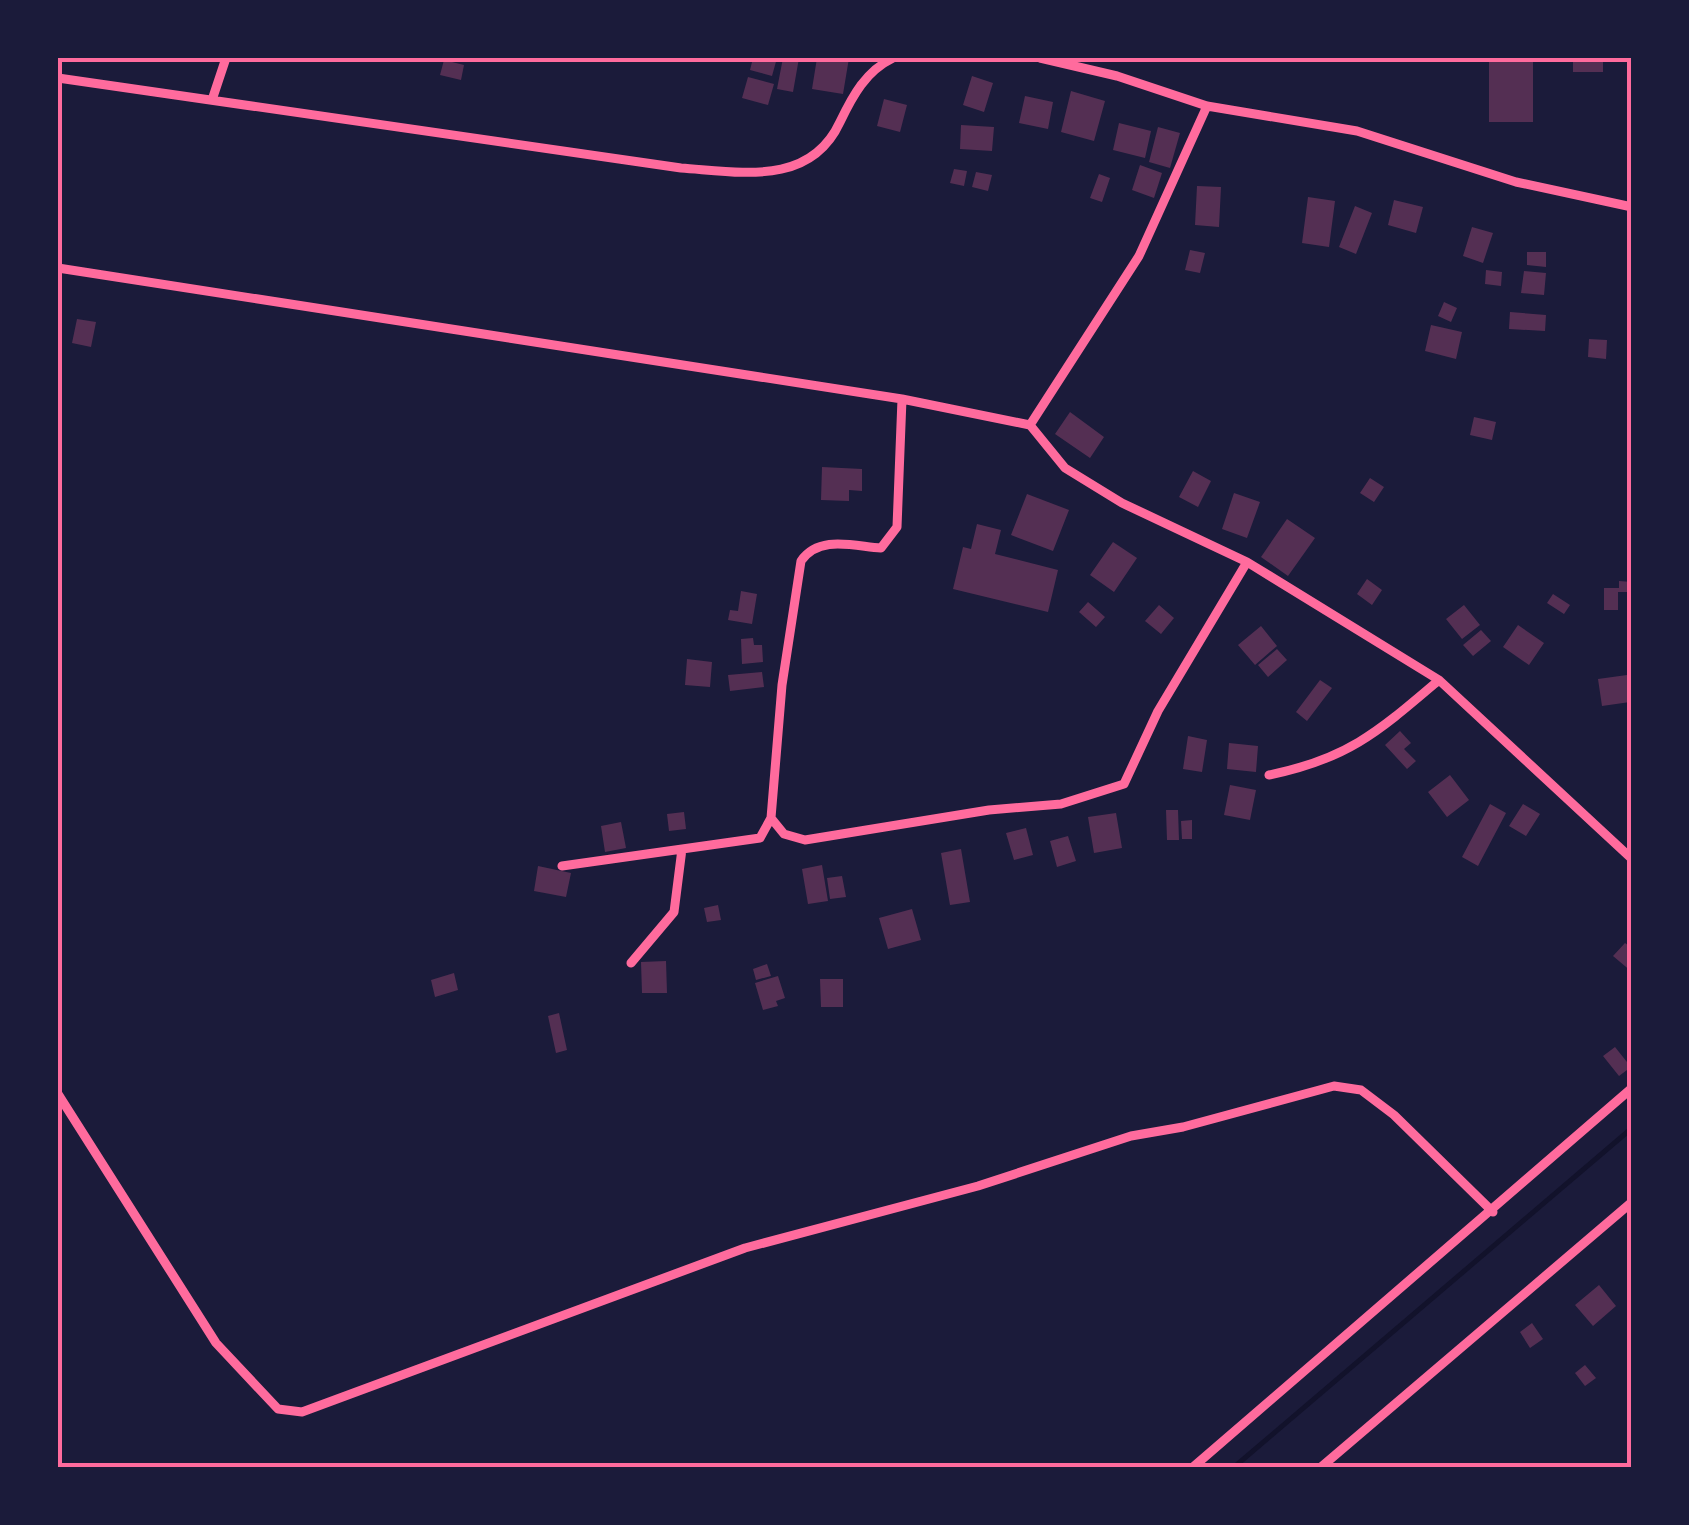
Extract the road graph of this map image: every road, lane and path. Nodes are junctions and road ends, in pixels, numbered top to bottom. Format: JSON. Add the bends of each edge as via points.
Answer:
{"nodes":[{"id":1,"x":226,"y":58,"type":"edge"},
{"id":2,"x":889,"y":58,"type":"edge"},
{"id":3,"x":1040,"y":58,"type":"edge"},
{"id":4,"x":58,"y":78,"type":"edge"},
{"id":5,"x":212,"y":100,"type":"junction"},
{"id":6,"x":1206,"y":106,"type":"junction"},
{"id":7,"x":1632,"y":207,"type":"edge"},
{"id":8,"x":58,"y":268,"type":"edge"},
{"id":9,"x":902,"y":399,"type":"junction"},
{"id":10,"x":1030,"y":425,"type":"junction"},
{"id":11,"x":1247,"y":562,"type":"junction"},
{"id":12,"x":1439,"y":680,"type":"junction"},
{"id":13,"x":1269,"y":775,"type":"dead end"},
{"id":14,"x":771,"y":818,"type":"junction"},
{"id":15,"x":682,"y":849,"type":"junction"},
{"id":16,"x":1632,"y":859,"type":"edge"},
{"id":17,"x":562,"y":866,"type":"dead end"},
{"id":18,"x":631,"y":963,"type":"dead end"},
{"id":19,"x":1632,"y":1088,"type":"edge"},
{"id":20,"x":58,"y":1094,"type":"edge"},
{"id":21,"x":1632,"y":1202,"type":"edge"},
{"id":22,"x":1493,"y":1212,"type":"junction"},
{"id":23,"x":1192,"y":1468,"type":"edge"},
{"id":24,"x":1320,"y":1468,"type":"edge"}],
"edges":[{"from":1,"to":5,"type":"street"},
{"from":2,"to":5,"type":"street","via":[[856,87],[837,129],[807,164],[756,173],[681,168]]},
{"from":3,"to":6,"type":"street"},
{"from":4,"to":5,"type":"street"},
{"from":6,"to":7,"type":"street","via":[[1357,131],[1516,182]]},
{"from":6,"to":10,"type":"street","via":[[1139,256]]},
{"from":8,"to":9,"type":"street"},
{"from":9,"to":10,"type":"street"},
{"from":9,"to":14,"type":"street","via":[[898,528],[881,548],[822,544],[801,561]]},
{"from":10,"to":11,"type":"street","via":[[1065,468]]},
{"from":11,"to":12,"type":"street"},
{"from":11,"to":14,"type":"street","via":[[1158,711],[1124,784],[1061,804],[805,840],[784,834]]},
{"from":12,"to":13,"type":"street","via":[[1380,730],[1320,765]]},
{"from":12,"to":16,"type":"street"},
{"from":14,"to":15,"type":"street","via":[[760,838]]},
{"from":15,"to":17,"type":"street"},
{"from":15,"to":18,"type":"street","via":[[674,912]]},
{"from":19,"to":22,"type":"street"},
{"from":20,"to":22,"type":"street","via":[[216,1343],[278,1408],[302,1412],[745,1248],[978,1186],[1131,1136],[1334,1086],[1362,1090],[1394,1115]]},
{"from":21,"to":24,"type":"street"},
{"from":22,"to":23,"type":"street"}]}
